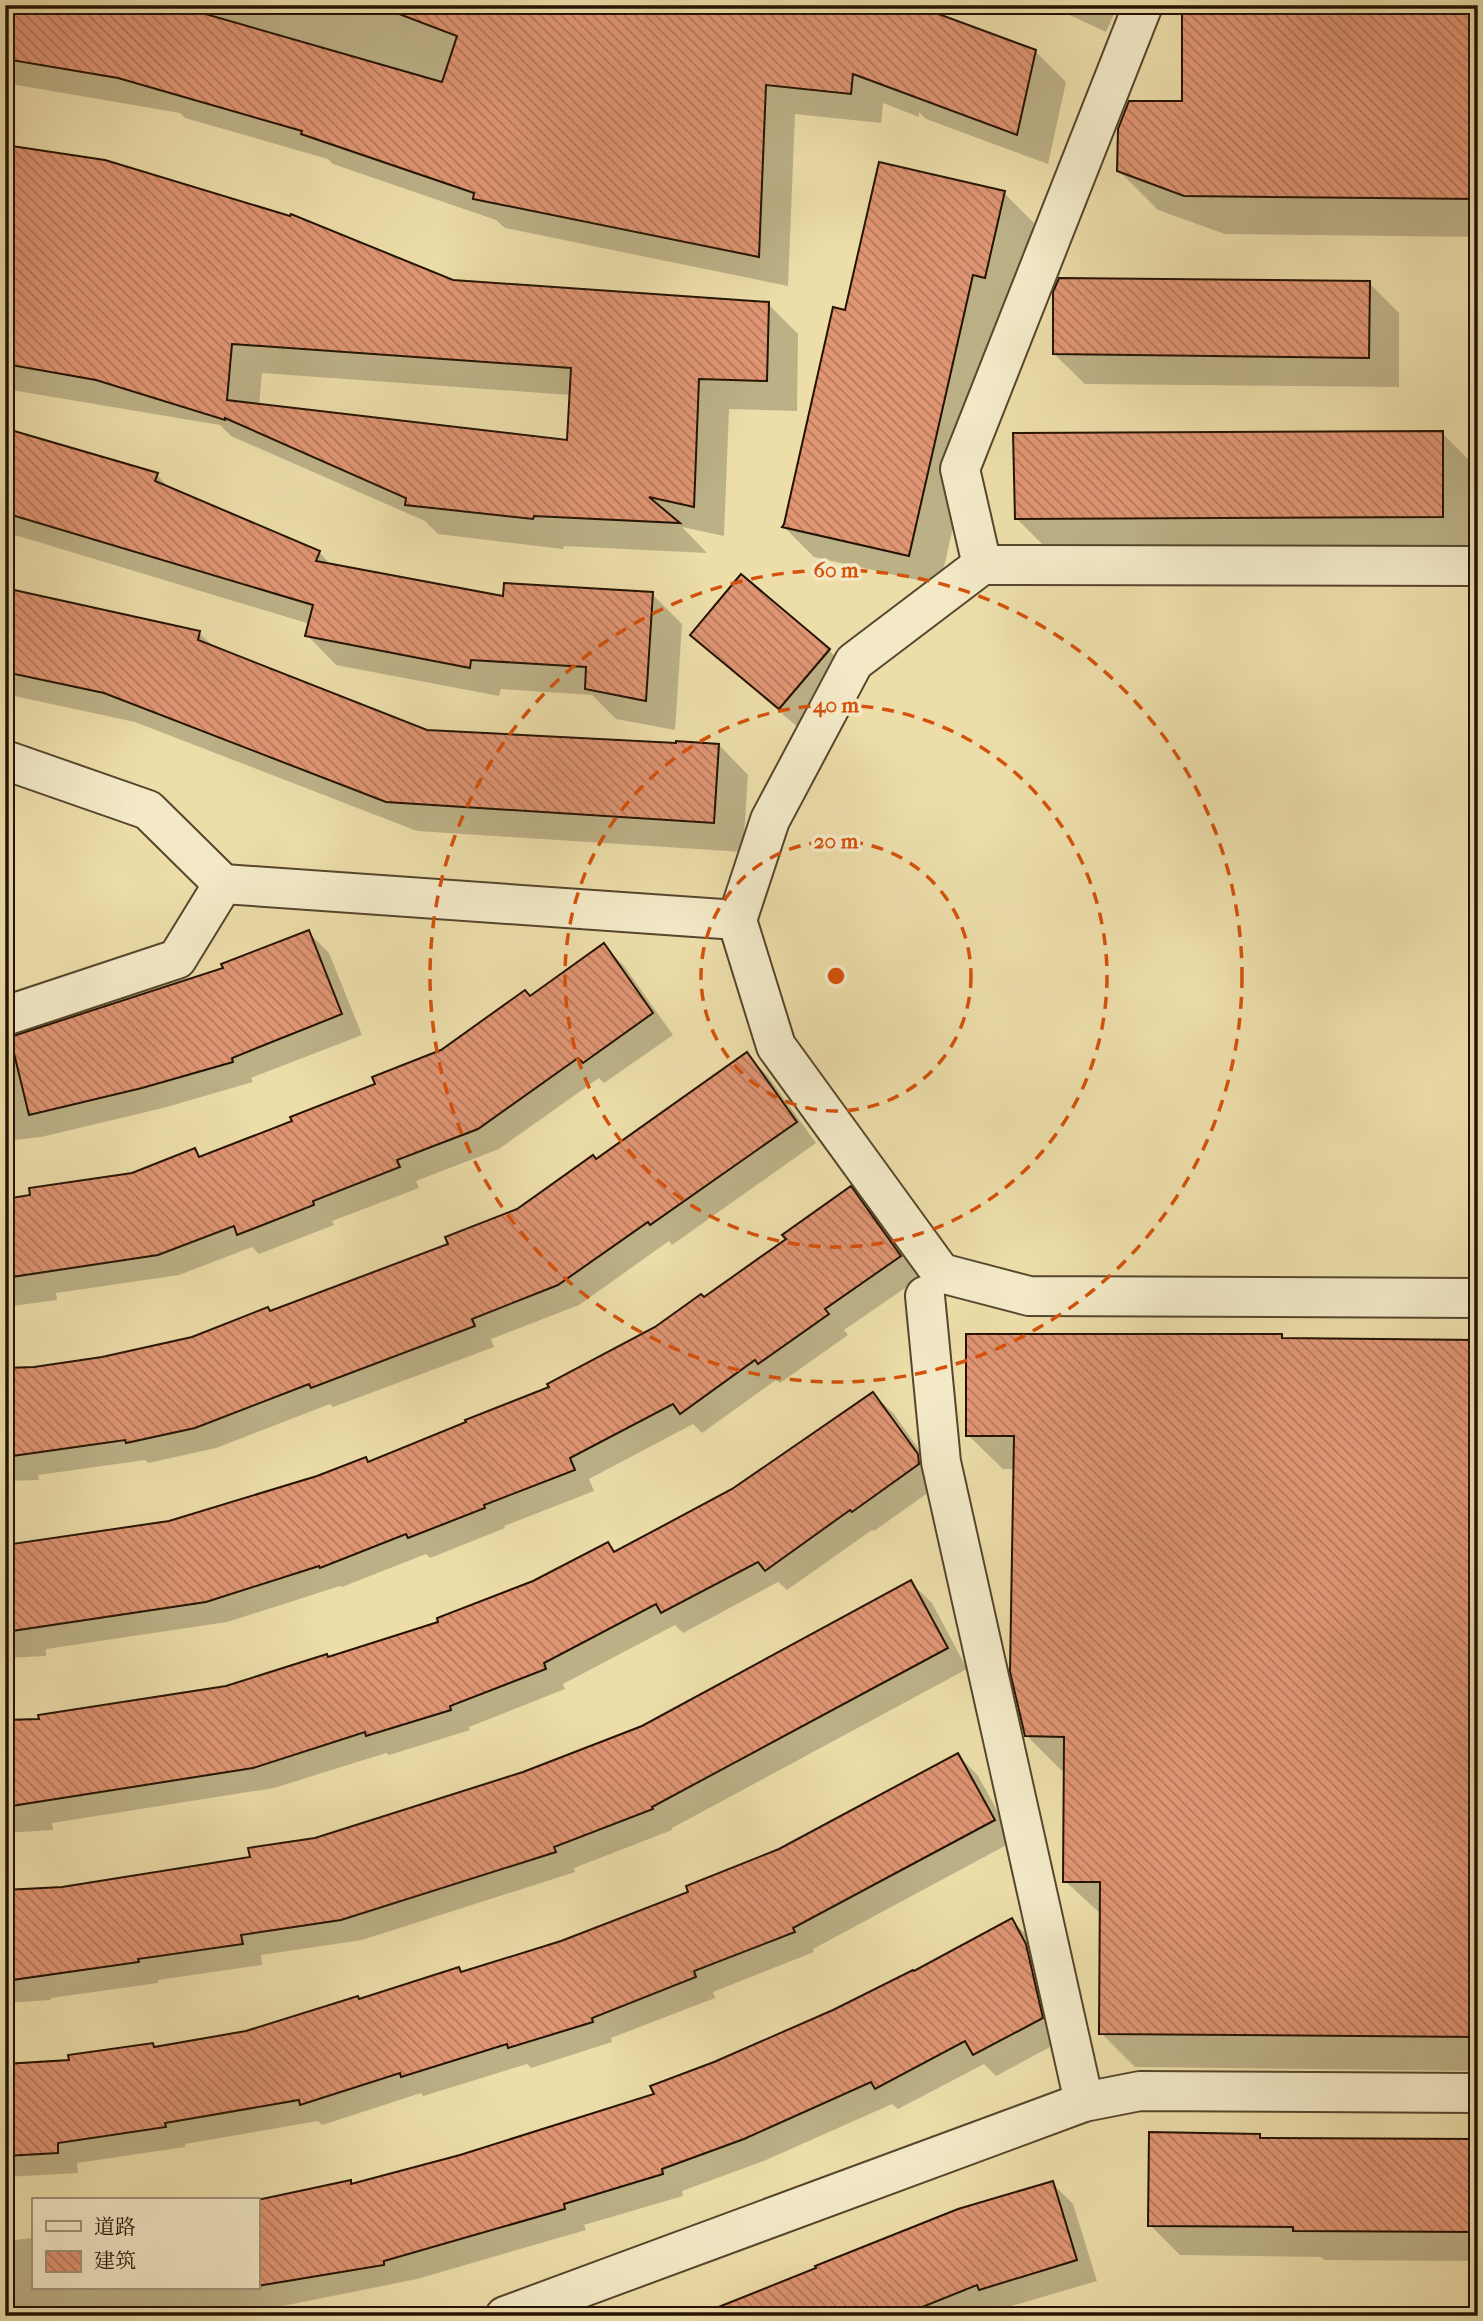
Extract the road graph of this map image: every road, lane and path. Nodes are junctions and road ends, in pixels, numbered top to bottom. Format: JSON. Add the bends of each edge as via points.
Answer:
{"nodes":[{"id":1,"x":1143,"y":5,"type":"edge"},
{"id":2,"x":982,"y":565,"type":"junction"},
{"id":3,"x":1478,"y":566,"type":"edge"},
{"id":4,"x":5,"y":760,"type":"edge"},
{"id":5,"x":223,"y":884,"type":"junction"},
{"id":6,"x":737,"y":920,"type":"junction"},
{"id":7,"x":5,"y":1016,"type":"edge"},
{"id":8,"x":925,"y":1296,"type":"dead end"},
{"id":9,"x":1478,"y":1298,"type":"edge"},
{"id":10,"x":1478,"y":2093,"type":"edge"},
{"id":11,"x":1084,"y":2102,"type":"junction"},
{"id":12,"x":505,"y":2316,"type":"edge"}],
"edges":[{"from":1,"to":2,"type":"street","via":[[960,469]]},
{"from":2,"to":3,"type":"street"},
{"from":2,"to":6,"type":"street","via":[[854,662],[770,820]]},
{"from":4,"to":5,"type":"street","via":[[148,810]]},
{"from":5,"to":6,"type":"street"},
{"from":5,"to":7,"type":"street","via":[[177,959]]},
{"from":6,"to":9,"type":"street","via":[[776,1046],[941,1273],[1029,1296]]},
{"from":8,"to":11,"type":"street","via":[[941,1462]]},
{"from":10,"to":11,"type":"street","via":[[1140,2091]]},
{"from":11,"to":12,"type":"street"}]}
